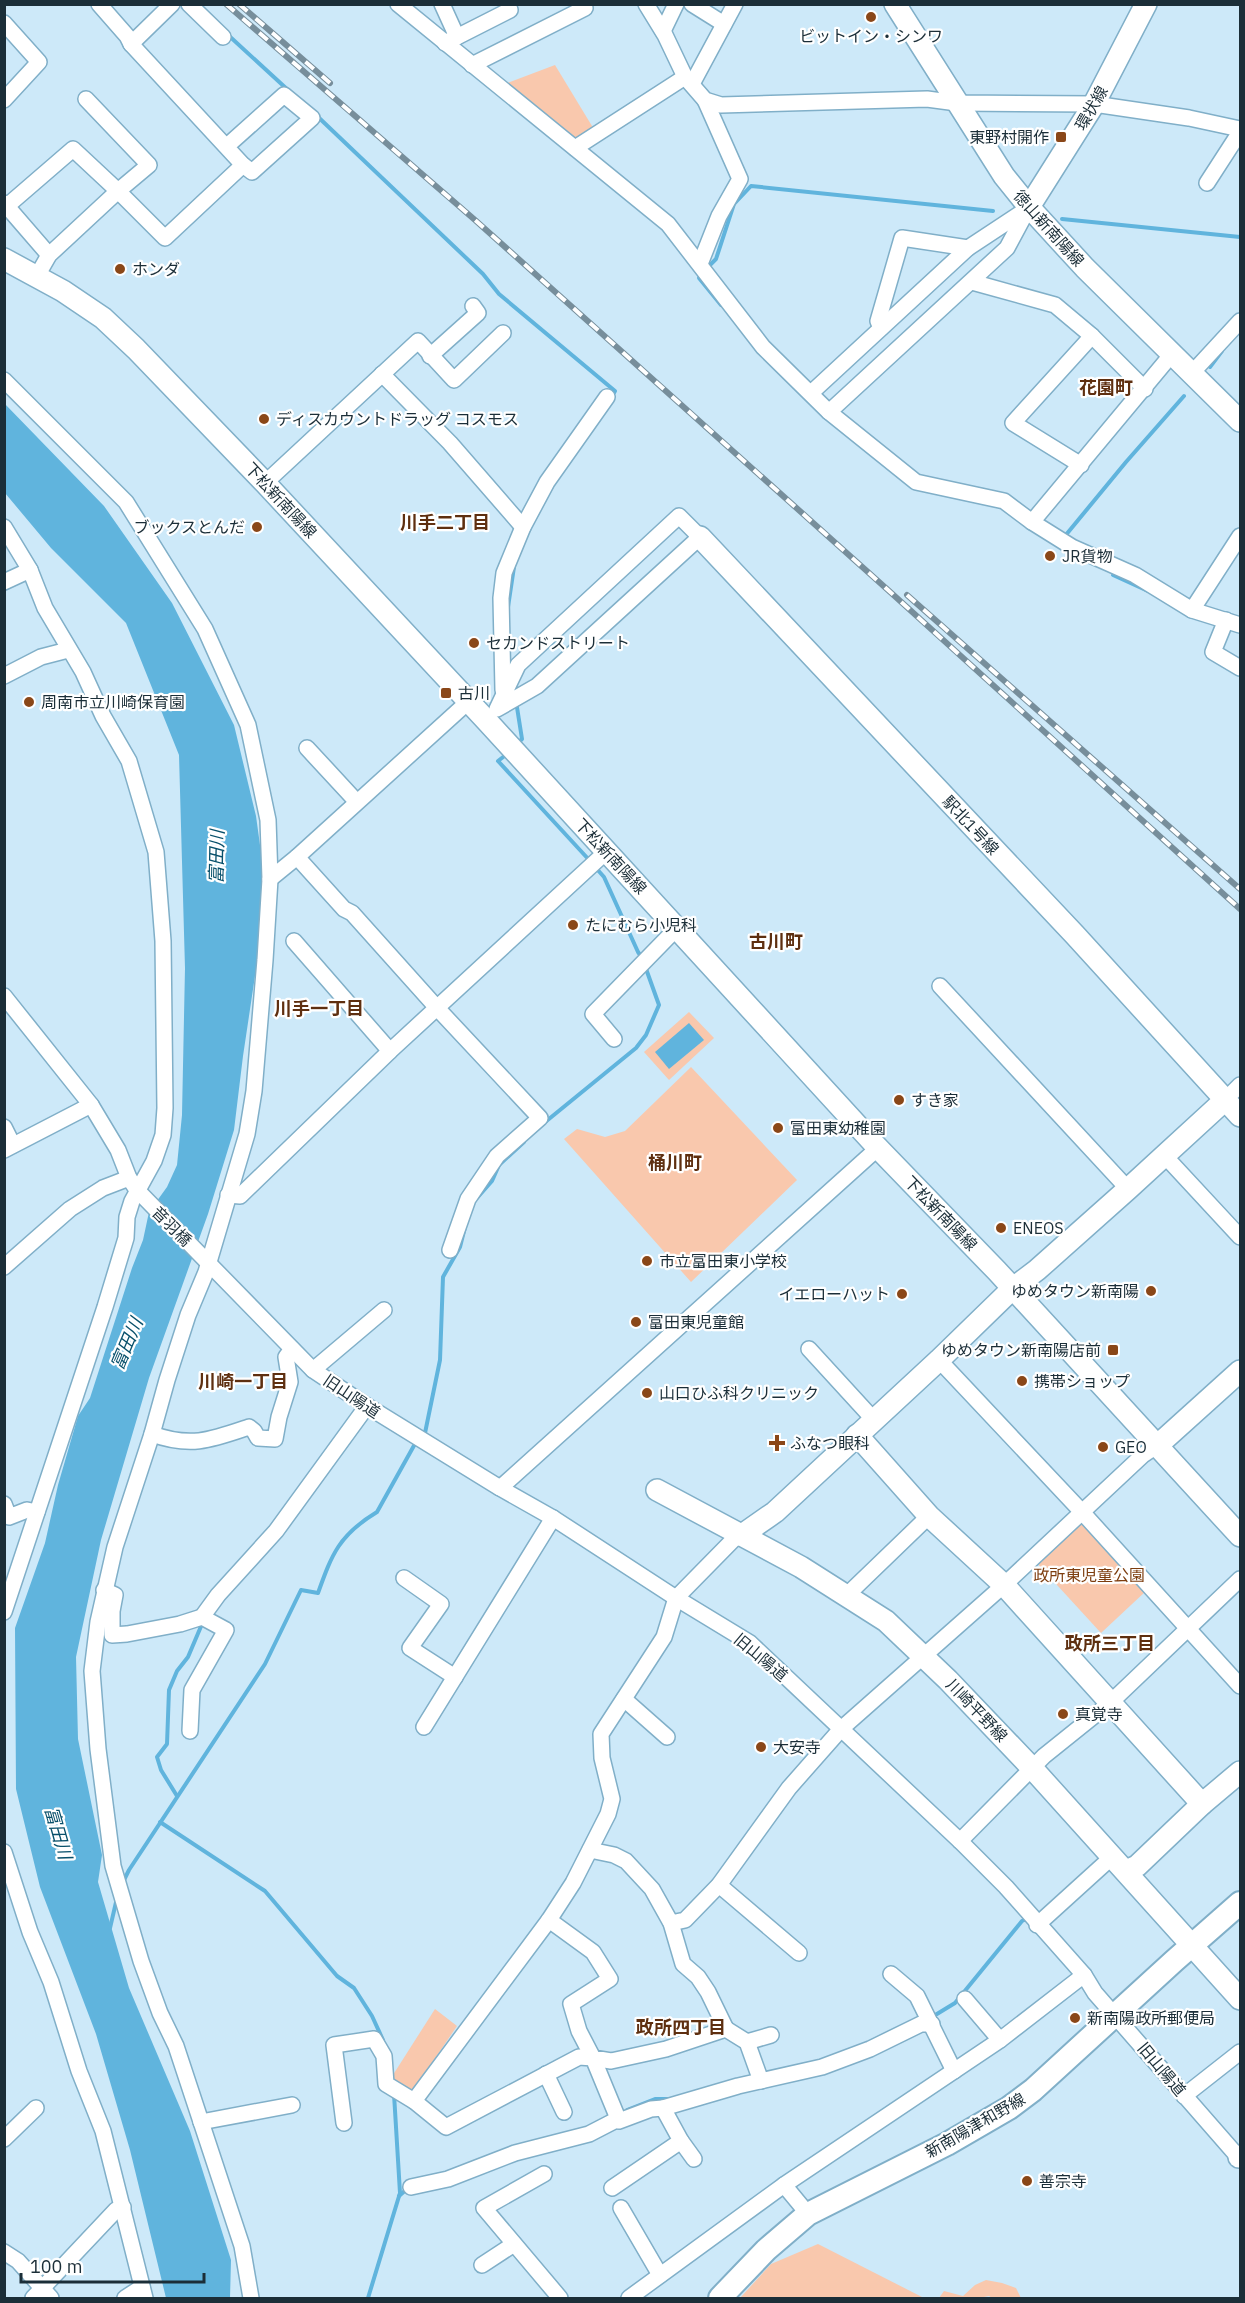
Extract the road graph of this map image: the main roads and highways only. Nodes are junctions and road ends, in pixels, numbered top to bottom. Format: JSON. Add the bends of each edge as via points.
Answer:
{"nodes":[{"id":1,"x":1240,"y":1903,"type":"edge"},
{"id":2,"x":720,"y":2298,"type":"edge"}],
"edges":[{"from":1,"to":2,"type":"main road","name":"新南陽津和野線","via":[[1034,2090],[946,2144],[808,2214]]}]}
